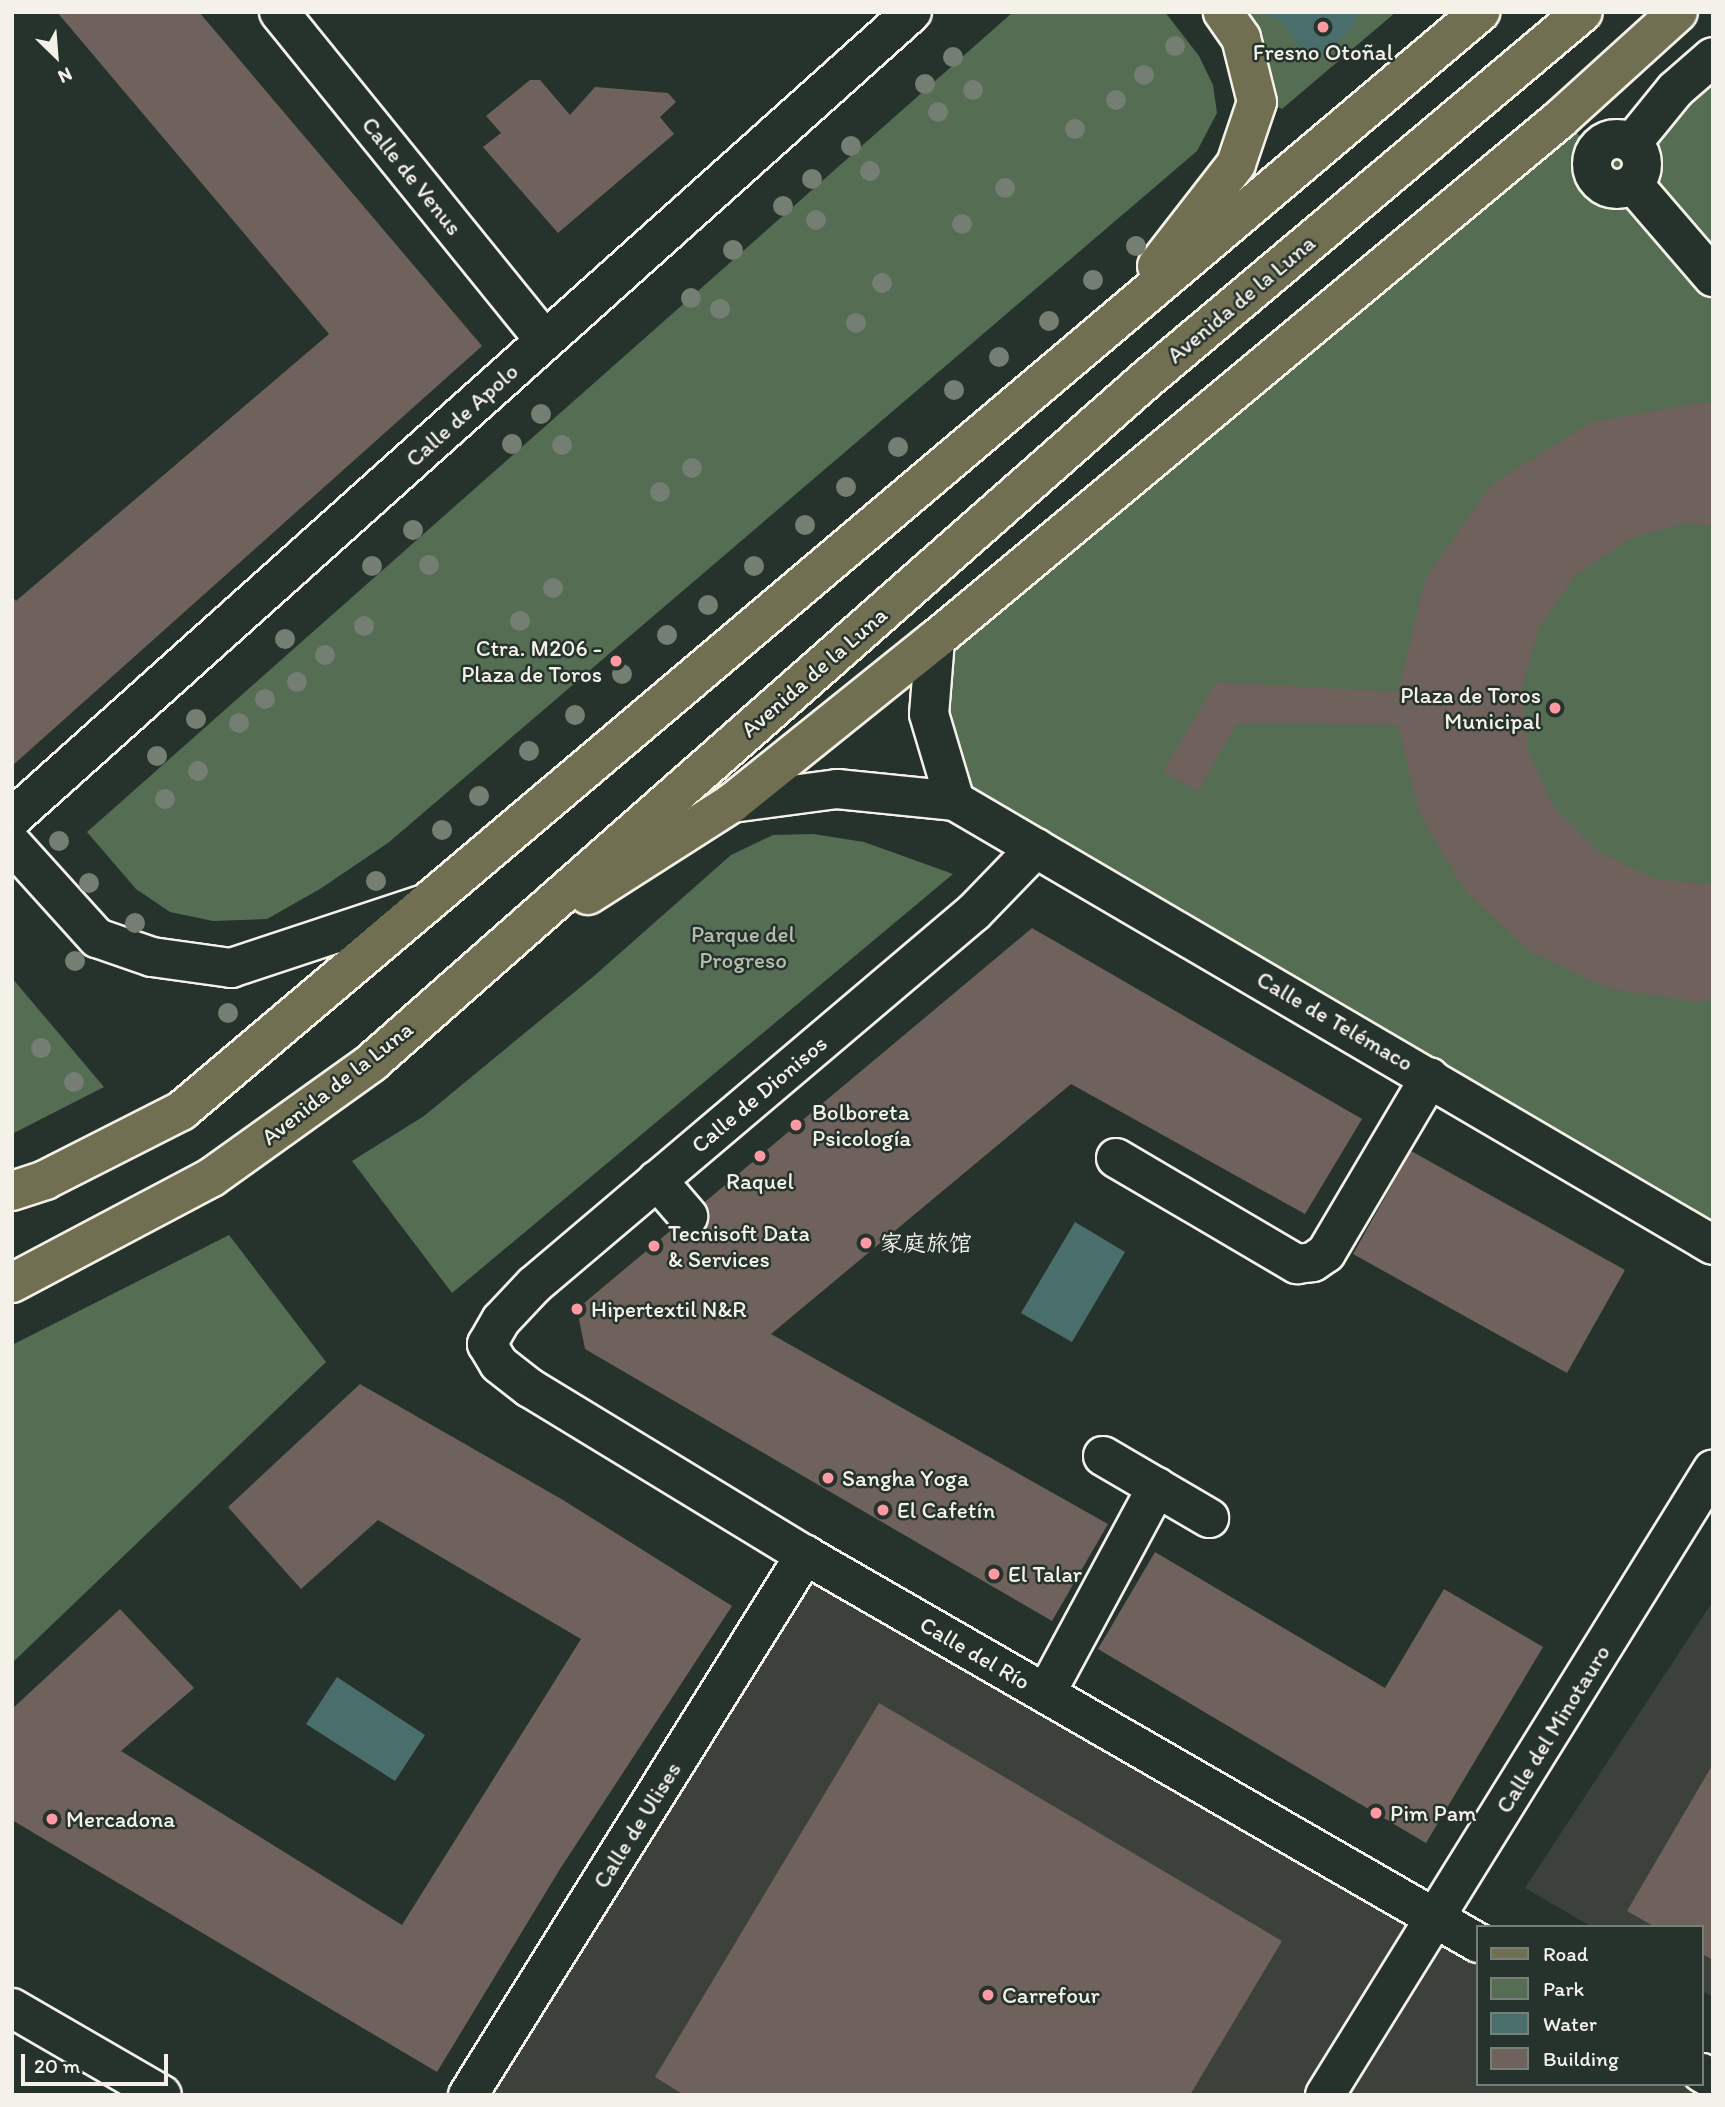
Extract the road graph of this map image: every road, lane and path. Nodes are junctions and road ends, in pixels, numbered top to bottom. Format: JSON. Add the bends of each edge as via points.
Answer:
{"nodes":[{"id":1,"x":279,"y":12,"type":"edge"},
{"id":2,"x":912,"y":12,"type":"edge"},
{"id":3,"x":1223,"y":12,"type":"edge"},
{"id":4,"x":1480,"y":12,"type":"edge"},
{"id":5,"x":1583,"y":12,"type":"edge"},
{"id":6,"x":1678,"y":12,"type":"edge"},
{"id":7,"x":1713,"y":57,"type":"edge"},
{"id":8,"x":1560,"y":119,"type":"junction"},
{"id":9,"x":1632,"y":143,"type":"junction"},
{"id":10,"x":1595,"y":149,"type":"junction"},
{"id":11,"x":1633,"y":184,"type":"junction"},
{"id":12,"x":1713,"y":277,"type":"edge"},
{"id":13,"x":1109,"y":328,"type":"junction"},
{"id":14,"x":545,"y":340,"type":"junction"},
{"id":15,"x":935,"y":640,"type":"junction"},
{"id":16,"x":955,"y":802,"type":"junction"},
{"id":17,"x":732,"y":803,"type":"junction"},
{"id":18,"x":12,"y":818,"type":"edge"},
{"id":19,"x":12,"y":844,"type":"edge"},
{"id":20,"x":1036,"y":848,"type":"junction"},
{"id":21,"x":432,"y":902,"type":"junction"},
{"id":22,"x":483,"y":962,"type":"junction"},
{"id":23,"x":1430,"y":1077,"type":"junction"},
{"id":24,"x":1116,"y":1158,"type":"dead end"},
{"id":25,"x":657,"y":1181,"type":"junction"},
{"id":26,"x":12,"y":1191,"type":"edge"},
{"id":27,"x":688,"y":1216,"type":"dead end"},
{"id":28,"x":1713,"y":1245,"type":"edge"},
{"id":29,"x":12,"y":1283,"type":"edge"},
{"id":30,"x":487,"y":1344,"type":"joint"},
{"id":31,"x":1103,"y":1456,"type":"dead end"},
{"id":32,"x":1713,"y":1469,"type":"edge"},
{"id":33,"x":1157,"y":1488,"type":"junction"},
{"id":34,"x":1209,"y":1518,"type":"dead end"},
{"id":35,"x":805,"y":1555,"type":"junction"},
{"id":36,"x":1046,"y":1693,"type":"junction"},
{"id":37,"x":1436,"y":1918,"type":"junction"},
{"id":38,"x":1476,"y":1941,"type":"edge"},
{"id":39,"x":12,"y":2008,"type":"edge"},
{"id":40,"x":162,"y":2095,"type":"edge"},
{"id":41,"x":468,"y":2095,"type":"edge"},
{"id":42,"x":1325,"y":2095,"type":"edge"}],
"edges":[{"from":1,"to":14,"type":"street","name":"Calle de Venus"},
{"from":2,"to":14,"type":"street","name":"Calle de Apolo"},
{"from":3,"to":13,"type":"main road","via":[[1241,38],[1257,102],[1236,164]]},
{"from":4,"to":13,"type":"main road"},
{"from":5,"to":22,"type":"main road","name":"Avenida de la Luna","via":[[1148,378]]},
{"from":6,"to":8,"type":"main road"},
{"from":7,"to":9,"type":"street","via":[[1675,90]]},
{"from":8,"to":10,"type":"street"},
{"from":8,"to":15,"type":"main road"},
{"from":9,"to":10,"type":"street","via":[[1619,138]]},
{"from":9,"to":11,"type":"street","via":[[1641,155],[1642,171]]},
{"from":10,"to":11,"type":"street","via":[[1593,173],[1600,183],[1611,189]]},
{"from":11,"to":12,"type":"street"},
{"from":13,"to":21,"type":"main road"},
{"from":14,"to":18,"type":"street","name":"Calle de Apolo"},
{"from":15,"to":16,"type":"street","via":[[929,714]]},
{"from":15,"to":17,"type":"main road"},
{"from":16,"to":17,"type":"street","name":"Calle de Telémaco","via":[[837,789]]},
{"from":16,"to":20,"type":"street","name":"Calle de Telémaco"},
{"from":17,"to":22,"type":"main road"},
{"from":19,"to":21,"type":"street","via":[[97,938],[152,957],[231,968]]},
{"from":20,"to":23,"type":"street","name":"Calle de Telémaco"},
{"from":20,"to":25,"type":"street","name":"Calle de Dionisos","via":[[974,912]]},
{"from":21,"to":26,"type":"main road","via":[[181,1111],[45,1180]]},
{"from":22,"to":29,"type":"main road","name":"Avenida de la Luna","via":[[371,1063],[212,1177]]},
{"from":23,"to":24,"type":"street","via":[[1325,1253],[1313,1262],[1297,1264]]},
{"from":23,"to":28,"type":"street","name":"Calle de Telémaco"},
{"from":25,"to":27,"type":"street"},
{"from":25,"to":30,"type":"street","name":"Calle de Dionisos","via":[[534,1284],[501,1320]]},
{"from":30,"to":35,"type":"street","name":"Calle del Río","via":[[499,1364],[530,1388]]},
{"from":31,"to":33,"type":"street"},
{"from":32,"to":37,"type":"street","name":"Calle del Minotauro"},
{"from":33,"to":34,"type":"street"},
{"from":33,"to":36,"type":"street"},
{"from":35,"to":36,"type":"street","name":"Calle del Río"},
{"from":35,"to":41,"type":"street","name":"Calle de Ulises"},
{"from":36,"to":37,"type":"street","name":"Calle del Río"},
{"from":37,"to":38,"type":"street","name":"Calle del Río"},
{"from":37,"to":42,"type":"street","name":"Calle del Minotauro"},
{"from":39,"to":40,"type":"street"}]}
